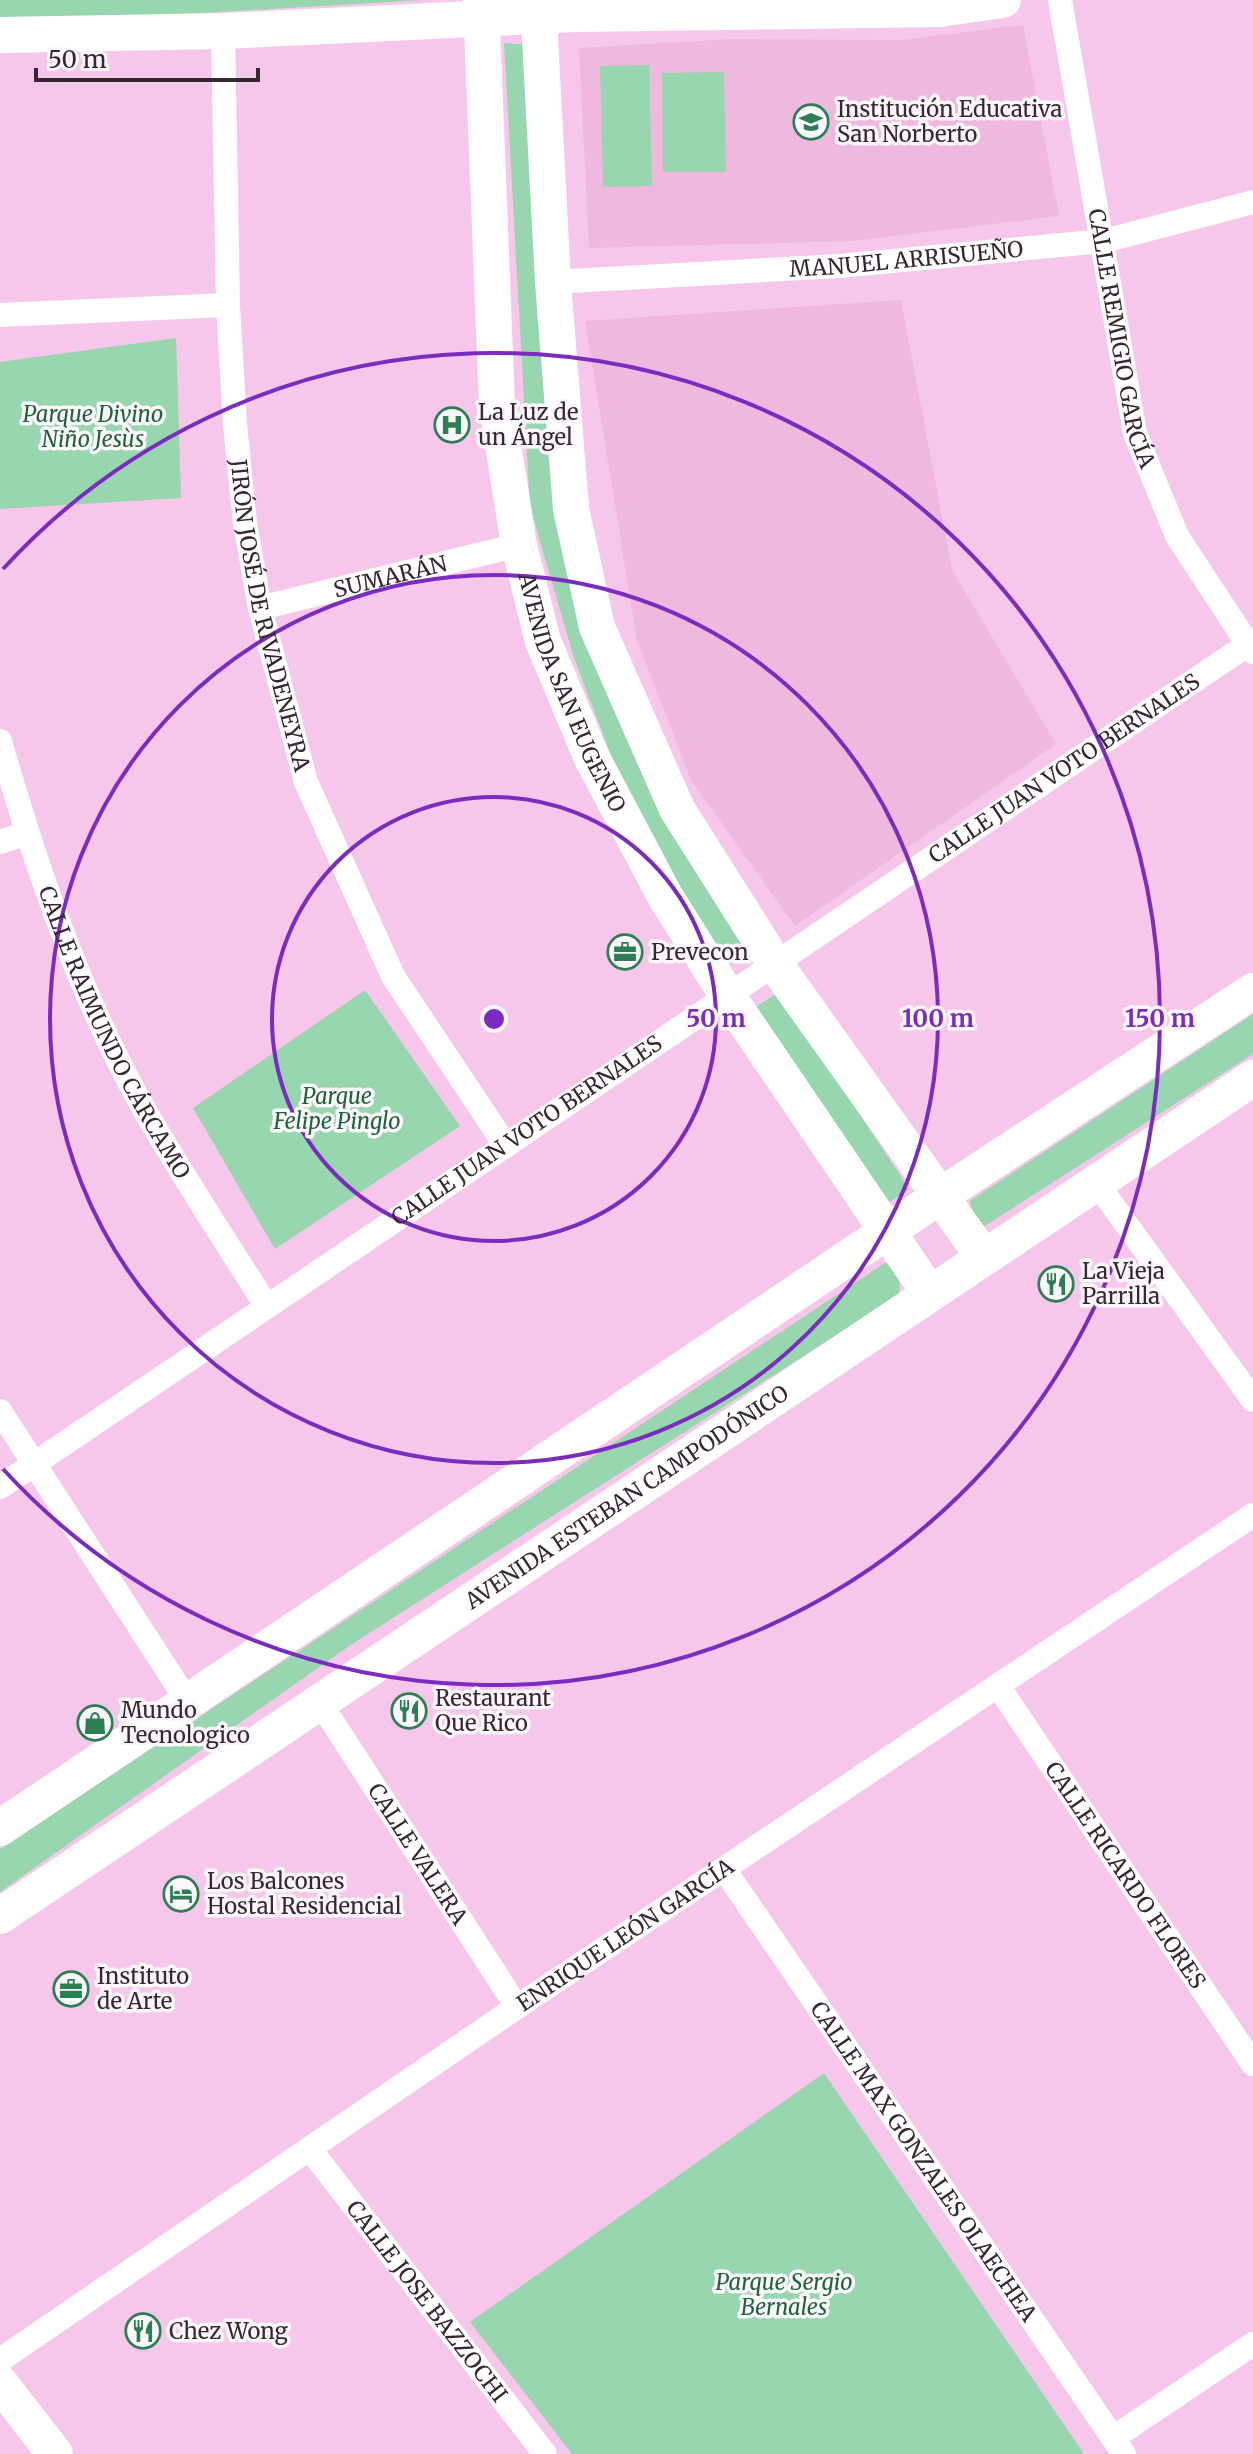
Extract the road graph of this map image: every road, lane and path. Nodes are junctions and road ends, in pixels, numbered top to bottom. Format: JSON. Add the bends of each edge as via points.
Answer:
{"nodes":[{"id":1,"x":1003,"y":0,"type":"edge"},
{"id":2,"x":1060,"y":0,"type":"edge"},
{"id":3,"x":538,"y":8,"type":"edge"},
{"id":4,"x":481,"y":9,"type":"edge"},
{"id":5,"x":223,"y":31,"type":"junction"},
{"id":6,"x":0,"y":35,"type":"edge"},
{"id":7,"x":1253,"y":202,"type":"edge"},
{"id":8,"x":1104,"y":241,"type":"junction"},
{"id":9,"x":553,"y":282,"type":"junction"},
{"id":10,"x":228,"y":305,"type":"junction"},
{"id":11,"x":0,"y":315,"type":"edge"},
{"id":12,"x":519,"y":545,"type":"junction"},
{"id":13,"x":260,"y":608,"type":"junction"},
{"id":14,"x":1251,"y":646,"type":"edge"},
{"id":15,"x":0,"y":741,"type":"edge"},
{"id":16,"x":27,"y":833,"type":"junction"},
{"id":17,"x":0,"y":842,"type":"edge"},
{"id":18,"x":775,"y":964,"type":"junction"},
{"id":19,"x":1253,"y":991,"type":"edge"},
{"id":20,"x":727,"y":995,"type":"junction"},
{"id":21,"x":1253,"y":1078,"type":"edge"},
{"id":22,"x":506,"y":1146,"type":"junction"},
{"id":23,"x":1096,"y":1182,"type":"junction"},
{"id":24,"x":940,"y":1196,"type":"junction"},
{"id":25,"x":889,"y":1233,"type":"junction"},
{"id":26,"x":983,"y":1256,"type":"junction"},
{"id":27,"x":930,"y":1294,"type":"junction"},
{"id":28,"x":266,"y":1305,"type":"junction"},
{"id":29,"x":1253,"y":1400,"type":"edge"},
{"id":30,"x":0,"y":1411,"type":"edge"},
{"id":31,"x":34,"y":1464,"type":"junction"},
{"id":32,"x":0,"y":1487,"type":"edge"},
{"id":33,"x":1253,"y":1515,"type":"edge"},
{"id":34,"x":998,"y":1686,"type":"junction"},
{"id":35,"x":319,"y":1701,"type":"junction"},
{"id":36,"x":188,"y":1702,"type":"junction"},
{"id":37,"x":0,"y":1828,"type":"edge"},
{"id":38,"x":724,"y":1869,"type":"junction"},
{"id":39,"x":0,"y":1916,"type":"edge"},
{"id":40,"x":517,"y":2007,"type":"junction"},
{"id":41,"x":1253,"y":2064,"type":"edge"},
{"id":42,"x":310,"y":2149,"type":"junction"},
{"id":43,"x":1253,"y":2344,"type":"edge"},
{"id":44,"x":0,"y":2360,"type":"edge"},
{"id":45,"x":0,"y":2383,"type":"edge"},
{"id":46,"x":1119,"y":2446,"type":"edge"},
{"id":47,"x":55,"y":2454,"type":"edge"},
{"id":48,"x":545,"y":2454,"type":"edge"}],
"edges":[{"from":1,"to":3,"type":"street","via":[[940,9]]},
{"from":2,"to":8,"type":"street","name":"CALLE REMIGIO GARCÍA"},
{"from":3,"to":4,"type":"street"},
{"from":3,"to":9,"type":"street","name":"AVENIDA SAN EUGENIO"},
{"from":4,"to":5,"type":"street"},
{"from":4,"to":12,"type":"street","name":"AVENIDA SAN EUGENIO","via":[[497,406]]},
{"from":5,"to":6,"type":"street"},
{"from":5,"to":10,"type":"street","name":"JIRÓN JOSÉ DE RIVADENEYRA"},
{"from":7,"to":8,"type":"street","name":"MANUEL ARRISUEÑO"},
{"from":8,"to":9,"type":"street","name":"MANUEL ARRISUEÑO","via":[[839,266]]},
{"from":8,"to":14,"type":"street","name":"CALLE REMIGIO GARCÍA","via":[[1135,433],[1177,536]]},
{"from":9,"to":18,"type":"street","name":"AVENIDA SAN EUGENIO","via":[[571,509],[597,627],[677,809]]},
{"from":10,"to":11,"type":"street"},
{"from":10,"to":13,"type":"street","name":"JIRÓN JOSÉ DE RIVADENEYRA","via":[[245,523]]},
{"from":12,"to":13,"type":"street","name":"SUMARÁN"},
{"from":12,"to":20,"type":"street","name":"AVENIDA SAN EUGENIO","via":[[543,641],[591,756],[665,896]]},
{"from":13,"to":22,"type":"street","name":"JIRÓN JOSÉ DE RIVADENEYRA","via":[[306,782],[393,976]]},
{"from":14,"to":18,"type":"street","name":"CALLE JUAN VOTO BERNALES"},
{"from":15,"to":16,"type":"street","name":"CALLE RAIMUNDO CÁRCAMO"},
{"from":16,"to":17,"type":"street"},
{"from":16,"to":28,"type":"street","name":"CALLE RAIMUNDO CÁRCAMO","via":[[79,973],[143,1107]]},
{"from":18,"to":20,"type":"street","name":"CALLE JUAN VOTO BERNALES"},
{"from":18,"to":24,"type":"street","name":"AVENIDA SAN EUGENIO"},
{"from":19,"to":24,"type":"street"},
{"from":20,"to":22,"type":"street","name":"CALLE JUAN VOTO BERNALES"},
{"from":20,"to":25,"type":"street","name":"AVENIDA SAN EUGENIO"},
{"from":21,"to":23,"type":"street","name":"AVENIDA ESTEBAN CAMPODÓNICO"},
{"from":22,"to":28,"type":"street","name":"CALLE JUAN VOTO BERNALES"},
{"from":23,"to":26,"type":"street","name":"AVENIDA ESTEBAN CAMPODÓNICO"},
{"from":23,"to":29,"type":"street"},
{"from":24,"to":25,"type":"street"},
{"from":24,"to":26,"type":"street","name":"AVENIDA SAN EUGENIO"},
{"from":25,"to":27,"type":"street","name":"AVENIDA SAN EUGENIO"},
{"from":25,"to":36,"type":"street"},
{"from":26,"to":27,"type":"street","name":"AVENIDA ESTEBAN CAMPODÓNICO"},
{"from":27,"to":35,"type":"street","name":"AVENIDA ESTEBAN CAMPODÓNICO"},
{"from":28,"to":31,"type":"street","name":"CALLE JUAN VOTO BERNALES"},
{"from":30,"to":31,"type":"street"},
{"from":31,"to":32,"type":"street","name":"CALLE JUAN VOTO BERNALES"},
{"from":31,"to":36,"type":"street"},
{"from":33,"to":34,"type":"street","name":"ENRIQUE LEÓN GARCÍA"},
{"from":34,"to":38,"type":"street","name":"ENRIQUE LEÓN GARCÍA"},
{"from":34,"to":41,"type":"street","name":"CALLE RICARDO FLORES"},
{"from":35,"to":39,"type":"street","name":"AVENIDA ESTEBAN CAMPODÓNICO"},
{"from":35,"to":40,"type":"street","name":"CALLE VALERA"},
{"from":36,"to":37,"type":"street"},
{"from":38,"to":40,"type":"street","name":"ENRIQUE LEÓN GARCÍA"},
{"from":38,"to":46,"type":"street","name":"CALLE MAX GONZALES OLAECHEA"},
{"from":40,"to":42,"type":"street","name":"ENRIQUE LEÓN GARCÍA"},
{"from":42,"to":44,"type":"street","name":"ENRIQUE LEÓN GARCÍA"},
{"from":42,"to":48,"type":"street","name":"CALLE JOSE BAZZOCHI"},
{"from":43,"to":46,"type":"street"},
{"from":45,"to":47,"type":"street"}]}
